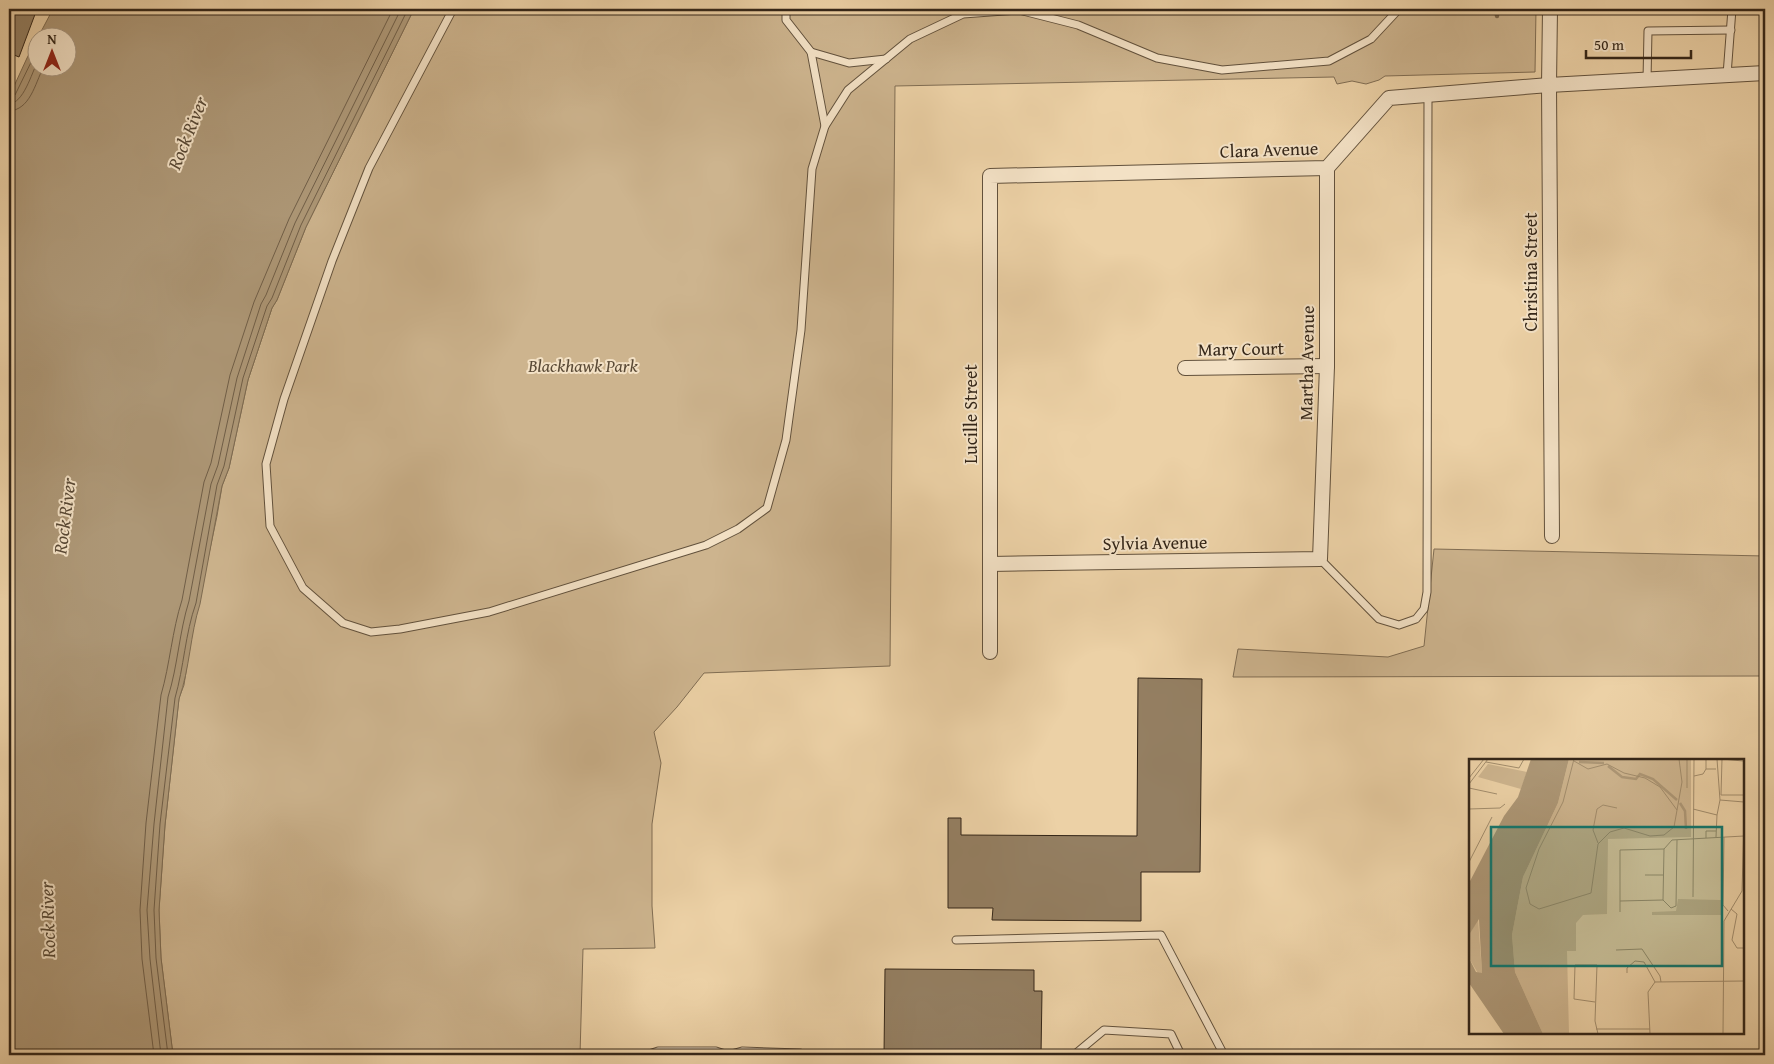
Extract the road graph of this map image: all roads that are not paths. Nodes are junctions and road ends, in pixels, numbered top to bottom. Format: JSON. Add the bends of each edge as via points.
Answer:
{"nodes":[{"id":1,"x":453,"y":9,"type":"edge"},
{"id":2,"x":786,"y":9,"type":"edge"},
{"id":3,"x":1399,"y":9,"type":"edge"},
{"id":4,"x":1550,"y":9,"type":"edge"},
{"id":5,"x":1732,"y":9,"type":"edge"},
{"id":6,"x":1731,"y":30,"type":"junction"},
{"id":7,"x":811,"y":52,"type":"junction"},
{"id":8,"x":886,"y":59,"type":"junction"},
{"id":9,"x":1765,"y":73,"type":"edge"},
{"id":10,"x":1727,"y":75,"type":"junction"},
{"id":11,"x":1647,"y":80,"type":"junction"},
{"id":12,"x":1549,"y":85,"type":"junction"},
{"id":13,"x":1428,"y":95,"type":"junction"},
{"id":14,"x":825,"y":126,"type":"junction"},
{"id":15,"x":1327,"y":168,"type":"junction"},
{"id":16,"x":990,"y":176,"type":"joint"},
{"id":17,"x":1327,"y":366,"type":"junction"},
{"id":18,"x":1185,"y":368,"type":"dead end"},
{"id":19,"x":1552,"y":536,"type":"dead end"},
{"id":20,"x":1320,"y":559,"type":"junction"},
{"id":21,"x":990,"y":564,"type":"junction"},
{"id":22,"x":990,"y":652,"type":"dead end"},
{"id":23,"x":956,"y":940,"type":"dead end"},
{"id":24,"x":646,"y":1055,"type":"edge"},
{"id":25,"x":805,"y":1055,"type":"edge"},
{"id":26,"x":1074,"y":1055,"type":"edge"},
{"id":27,"x":1182,"y":1055,"type":"edge"},
{"id":28,"x":1224,"y":1055,"type":"edge"}],
"edges":[{"from":1,"to":14,"type":"lane","via":[[369,168],[328,271],[284,399],[266,464],[270,526],[303,588],[343,623],[371,632],[489,612],[706,545],[738,529],[767,508],[786,440],[801,330],[812,169]]},
{"from":2,"to":7,"type":"lane","via":[[786,20]]},
{"from":3,"to":8,"type":"lane","via":[[1371,39],[1329,61],[1222,70],[1157,58],[1078,25],[1019,10],[963,14],[910,39]]},
{"from":4,"to":12,"type":"street","name":"Christina Street"},
{"from":5,"to":6,"type":"lane"},
{"from":6,"to":10,"type":"lane"},
{"from":6,"to":11,"type":"lane","via":[[1648,31]]},
{"from":7,"to":8,"type":"lane","via":[[849,63]]},
{"from":7,"to":14,"type":"lane"},
{"from":8,"to":14,"type":"lane","via":[[848,90]]},
{"from":9,"to":10,"type":"street","name":"Clara Avenue"},
{"from":10,"to":11,"type":"street","name":"Clara Avenue"},
{"from":11,"to":12,"type":"street","name":"Clara Avenue"},
{"from":12,"to":13,"type":"street","name":"Clara Avenue"},
{"from":12,"to":19,"type":"street","name":"Christina Street"},
{"from":13,"to":15,"type":"street","name":"Clara Avenue","via":[[1389,98]]},
{"from":13,"to":20,"type":"lane","via":[[1427,592],[1424,609],[1416,619],[1399,625],[1379,619]]},
{"from":15,"to":16,"type":"street","name":"Clara Avenue"},
{"from":15,"to":17,"type":"street","name":"Martha Avenue"},
{"from":16,"to":21,"type":"street","name":"Lucille Street"},
{"from":17,"to":18,"type":"street","name":"Mary Court"},
{"from":17,"to":20,"type":"street","name":"Martha Avenue"},
{"from":20,"to":21,"type":"street","name":"Sylvia Avenue"},
{"from":21,"to":22,"type":"street","name":"Lucille Street"},
{"from":23,"to":28,"type":"lane","via":[[1161,935]]},
{"from":24,"to":25,"type":"lane","via":[[658,1051],[716,1051],[728,1055],[752,1051]]},
{"from":26,"to":27,"type":"lane","via":[[1104,1030],[1171,1034]]}]}
